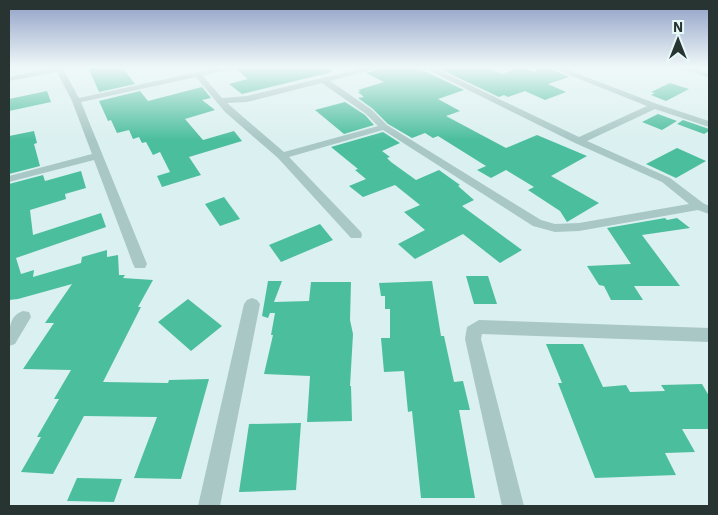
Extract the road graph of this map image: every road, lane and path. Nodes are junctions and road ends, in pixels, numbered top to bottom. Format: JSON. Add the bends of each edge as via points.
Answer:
{"nodes":[{"id":1,"x":71,"y":91,"type":"edge"},
{"id":2,"x":123,"y":91,"type":"edge"},
{"id":3,"x":212,"y":91,"type":"edge"},
{"id":4,"x":281,"y":91,"type":"edge"},
{"id":5,"x":339,"y":91,"type":"edge"},
{"id":6,"x":474,"y":91,"type":"edge"},
{"id":7,"x":614,"y":91,"type":"edge"},
{"id":8,"x":247,"y":99,"type":"junction"},
{"id":9,"x":76,"y":101,"type":"junction"},
{"id":10,"x":220,"y":101,"type":"junction"},
{"id":11,"x":654,"y":106,"type":"junction"},
{"id":12,"x":228,"y":110,"type":"junction"},
{"id":13,"x":709,"y":124,"type":"edge"},
{"id":14,"x":384,"y":127,"type":"junction"},
{"id":15,"x":578,"y":140,"type":"junction"},
{"id":16,"x":97,"y":156,"type":"junction"},
{"id":17,"x":282,"y":156,"type":"junction"},
{"id":18,"x":9,"y":180,"type":"edge"},
{"id":19,"x":704,"y":208,"type":"edge"},
{"id":20,"x":356,"y":235,"type":"dead end"},
{"id":21,"x":140,"y":264,"type":"dead end"},
{"id":22,"x":252,"y":304,"type":"dead end"},
{"id":23,"x":23,"y":317,"type":"dead end"},
{"id":24,"x":709,"y":335,"type":"edge"},
{"id":25,"x":9,"y":339,"type":"edge"},
{"id":26,"x":209,"y":506,"type":"edge"},
{"id":27,"x":513,"y":506,"type":"edge"}],
"edges":[{"from":1,"to":9,"type":"street"},
{"from":2,"to":9,"type":"street"},
{"from":3,"to":10,"type":"street"},
{"from":4,"to":8,"type":"street"},
{"from":5,"to":14,"type":"street"},
{"from":6,"to":15,"type":"street"},
{"from":7,"to":11,"type":"street"},
{"from":8,"to":10,"type":"street"},
{"from":8,"to":12,"type":"street"},
{"from":9,"to":16,"type":"street"},
{"from":10,"to":12,"type":"street"},
{"from":11,"to":13,"type":"street"},
{"from":11,"to":15,"type":"street"},
{"from":12,"to":17,"type":"street"},
{"from":14,"to":17,"type":"street"},
{"from":14,"to":19,"type":"street","via":[[537,223],[555,228]]},
{"from":15,"to":19,"type":"street","via":[[666,180]]},
{"from":16,"to":18,"type":"street"},
{"from":16,"to":21,"type":"street"},
{"from":17,"to":20,"type":"street"},
{"from":22,"to":26,"type":"street"},
{"from":23,"to":25,"type":"street"},
{"from":24,"to":27,"type":"street","via":[[480,327],[473,332]]}]}
